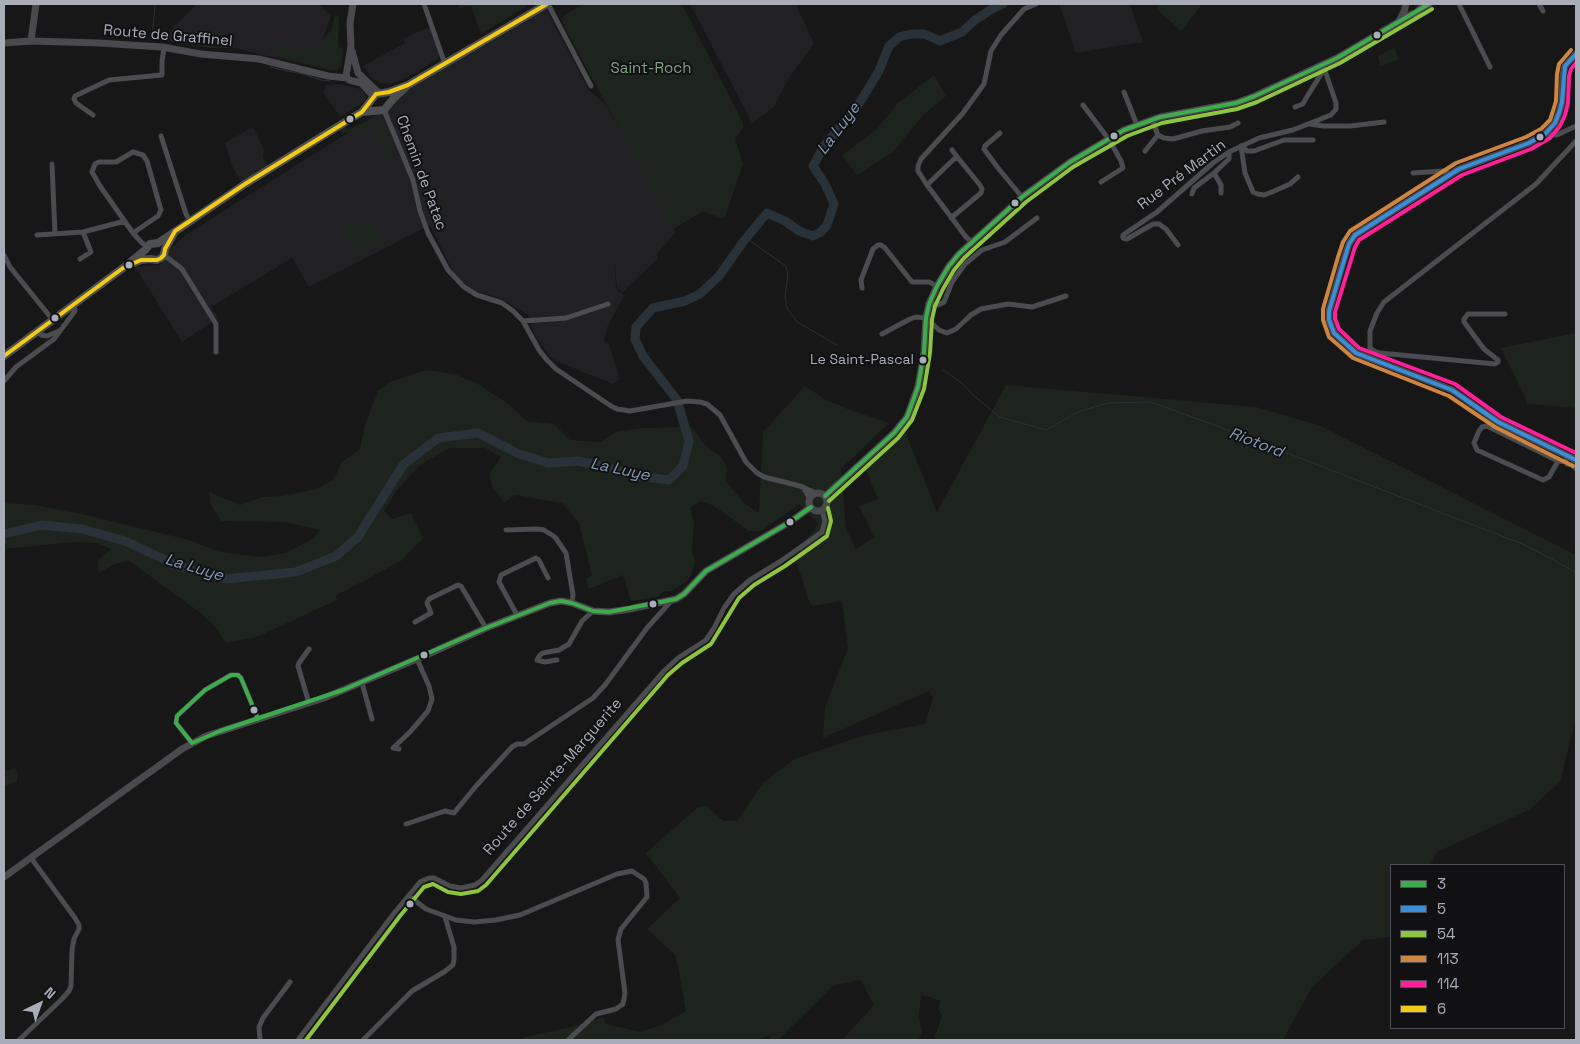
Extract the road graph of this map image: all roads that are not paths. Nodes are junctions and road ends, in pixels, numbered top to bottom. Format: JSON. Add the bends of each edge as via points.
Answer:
{"nodes":[{"id":1,"x":36,"y":4,"type":"edge"},
{"id":2,"x":353,"y":4,"type":"edge"},
{"id":3,"x":424,"y":4,"type":"edge"},
{"id":4,"x":548,"y":4,"type":"edge"},
{"id":5,"x":1036,"y":4,"type":"edge"},
{"id":6,"x":1429,"y":4,"type":"edge"},
{"id":7,"x":1458,"y":4,"type":"edge"},
{"id":8,"x":1539,"y":4,"type":"edge"},
{"id":9,"x":1546,"y":4,"type":"edge"},
{"id":10,"x":1406,"y":5,"type":"edge"},
{"id":11,"x":1420,"y":6,"type":"edge"},
{"id":12,"x":1543,"y":11,"type":"dead end"},
{"id":13,"x":1412,"y":14,"type":"junction"},
{"id":14,"x":1397,"y":23,"type":"junction"},
{"id":15,"x":30,"y":41,"type":"junction"},
{"id":16,"x":4,"y":43,"type":"edge"},
{"id":17,"x":350,"y":46,"type":"junction"},
{"id":18,"x":164,"y":48,"type":"junction"},
{"id":19,"x":1576,"y":54,"type":"edge"},
{"id":20,"x":445,"y":64,"type":"junction"},
{"id":21,"x":1321,"y":66,"type":"junction"},
{"id":22,"x":1490,"y":68,"type":"dead end"},
{"id":23,"x":357,"y":71,"type":"junction"},
{"id":24,"x":348,"y":75,"type":"junction"},
{"id":25,"x":408,"y":85,"type":"junction"},
{"id":26,"x":591,"y":86,"type":"dead end"},
{"id":27,"x":1124,"y":92,"type":"dead end"},
{"id":28,"x":377,"y":96,"type":"junction"},
{"id":29,"x":1083,"y":105,"type":"dead end"},
{"id":30,"x":383,"y":107,"type":"junction"},
{"id":31,"x":1294,"y":107,"type":"dead end"},
{"id":32,"x":362,"y":112,"type":"junction"},
{"id":33,"x":93,"y":115,"type":"dead end"},
{"id":34,"x":1152,"y":120,"type":"junction"},
{"id":35,"x":1384,"y":122,"type":"dead end"},
{"id":36,"x":1238,"y":123,"type":"dead end"},
{"id":37,"x":1310,"y":124,"type":"junction"},
{"id":38,"x":1136,"y":125,"type":"junction"},
{"id":39,"x":1576,"y":126,"type":"edge"},
{"id":40,"x":1000,"y":133,"type":"dead end"},
{"id":41,"x":1545,"y":134,"type":"junction"},
{"id":42,"x":1158,"y":135,"type":"junction"},
{"id":43,"x":161,"y":136,"type":"dead end"},
{"id":44,"x":1108,"y":138,"type":"junction"},
{"id":45,"x":1313,"y":140,"type":"dead end"},
{"id":46,"x":1576,"y":142,"type":"edge"},
{"id":47,"x":1241,"y":146,"type":"junction"},
{"id":48,"x":952,"y":150,"type":"dead end"},
{"id":49,"x":1145,"y":151,"type":"dead end"},
{"id":50,"x":1229,"y":152,"type":"junction"},
{"id":51,"x":958,"y":158,"type":"junction"},
{"id":52,"x":52,"y":164,"type":"dead end"},
{"id":53,"x":1214,"y":173,"type":"junction"},
{"id":54,"x":1413,"y":174,"type":"dead end"},
{"id":55,"x":1450,"y":175,"type":"junction"},
{"id":56,"x":1298,"y":177,"type":"dead end"},
{"id":57,"x":1101,"y":182,"type":"dead end"},
{"id":58,"x":927,"y":185,"type":"junction"},
{"id":59,"x":1192,"y":194,"type":"dead end"},
{"id":60,"x":1221,"y":194,"type":"dead end"},
{"id":61,"x":1022,"y":197,"type":"junction"},
{"id":62,"x":951,"y":218,"type":"junction"},
{"id":63,"x":1037,"y":218,"type":"dead end"},
{"id":64,"x":124,"y":221,"type":"junction"},
{"id":65,"x":190,"y":221,"type":"junction"},
{"id":66,"x":175,"y":231,"type":"junction"},
{"id":67,"x":83,"y":232,"type":"junction"},
{"id":68,"x":133,"y":233,"type":"junction"},
{"id":69,"x":55,"y":234,"type":"junction"},
{"id":70,"x":37,"y":235,"type":"dead end"},
{"id":71,"x":972,"y":242,"type":"junction"},
{"id":72,"x":158,"y":243,"type":"junction"},
{"id":73,"x":1178,"y":245,"type":"dead end"},
{"id":74,"x":146,"y":248,"type":"junction"},
{"id":75,"x":165,"y":252,"type":"junction"},
{"id":76,"x":4,"y":256,"type":"edge"},
{"id":77,"x":80,"y":259,"type":"dead end"},
{"id":78,"x":150,"y":259,"type":"junction"},
{"id":79,"x":122,"y":268,"type":"junction"},
{"id":80,"x":937,"y":286,"type":"junction"},
{"id":81,"x":862,"y":288,"type":"dead end"},
{"id":82,"x":1066,"y":296,"type":"dead end"},
{"id":83,"x":74,"y":302,"type":"junction"},
{"id":84,"x":608,"y":304,"type":"dead end"},
{"id":85,"x":929,"y":304,"type":"junction"},
{"id":86,"x":1505,"y":314,"type":"dead end"},
{"id":87,"x":926,"y":318,"type":"junction"},
{"id":88,"x":52,"y":319,"type":"junction"},
{"id":89,"x":524,"y":323,"type":"junction"},
{"id":90,"x":61,"y":330,"type":"junction"},
{"id":91,"x":37,"y":331,"type":"junction"},
{"id":92,"x":882,"y":334,"type":"dead end"},
{"id":93,"x":216,"y":352,"type":"dead end"},
{"id":94,"x":4,"y":356,"type":"edge"},
{"id":95,"x":4,"y":381,"type":"edge"},
{"id":96,"x":1566,"y":459,"type":"junction"},
{"id":97,"x":1558,"y":461,"type":"junction"},
{"id":98,"x":1575,"y":464,"type":"edge"},
{"id":99,"x":813,"y":496,"type":"junction"},
{"id":100,"x":825,"y":496,"type":"junction"},
{"id":101,"x":811,"y":507,"type":"junction"},
{"id":102,"x":822,"y":510,"type":"junction"},
{"id":103,"x":506,"y":530,"type":"dead end"},
{"id":104,"x":548,"y":578,"type":"dead end"},
{"id":105,"x":673,"y":599,"type":"junction"},
{"id":106,"x":572,"y":603,"type":"junction"},
{"id":107,"x":593,"y":611,"type":"junction"},
{"id":108,"x":517,"y":615,"type":"junction"},
{"id":109,"x":415,"y":622,"type":"dead end"},
{"id":110,"x":486,"y":628,"type":"junction"},
{"id":111,"x":308,"y":649,"type":"dead end"},
{"id":112,"x":417,"y":659,"type":"junction"},
{"id":113,"x":557,"y":660,"type":"dead end"},
{"id":114,"x":362,"y":682,"type":"junction"},
{"id":115,"x":309,"y":703,"type":"junction"},
{"id":116,"x":258,"y":719,"type":"junction"},
{"id":117,"x":372,"y":719,"type":"dead end"},
{"id":118,"x":192,"y":743,"type":"junction"},
{"id":119,"x":400,"y":749,"type":"dead end"},
{"id":120,"x":406,"y":824,"type":"dead end"},
{"id":121,"x":31,"y":858,"type":"junction"},
{"id":122,"x":4,"y":877,"type":"edge"},
{"id":123,"x":409,"y":896,"type":"junction"},
{"id":124,"x":445,"y":917,"type":"junction"},
{"id":125,"x":290,"y":982,"type":"dead end"},
{"id":126,"x":19,"y":1040,"type":"edge"},
{"id":127,"x":260,"y":1040,"type":"edge"},
{"id":128,"x":298,"y":1040,"type":"edge"},
{"id":129,"x":363,"y":1040,"type":"edge"},
{"id":130,"x":568,"y":1040,"type":"edge"}],
"edges":[{"from":1,"to":15,"type":"street"},
{"from":2,"to":17,"type":"street"},
{"from":3,"to":20,"type":"street"},
{"from":4,"to":20,"type":"main road"},
{"from":4,"to":26,"type":"street"},
{"from":5,"to":58,"type":"street","via":[[1024,9],[1001,35],[991,51],[984,84],[963,113],[921,159],[918,171]]},
{"from":6,"to":11,"type":"street"},
{"from":7,"to":22,"type":"street"},
{"from":8,"to":9,"type":"street"},
{"from":8,"to":12,"type":"street"},
{"from":10,"to":13,"type":"street"},
{"from":10,"to":14,"type":"street"},
{"from":11,"to":13,"type":"street"},
{"from":13,"to":14,"type":"street"},
{"from":14,"to":21,"type":"street"},
{"from":15,"to":16,"type":"street","name":"Route de Graffinel"},
{"from":15,"to":18,"type":"street","name":"Route de Graffinel"},
{"from":17,"to":23,"type":"street"},
{"from":17,"to":24,"type":"street"},
{"from":18,"to":24,"type":"street","name":"Route de Graffinel","via":[[259,59],[328,76]]},
{"from":18,"to":33,"type":"street","via":[[162,75],[109,80],[76,96],[76,102]]},
{"from":19,"to":41,"type":"street","via":[[1565,66],[1560,113]]},
{"from":20,"to":25,"type":"main road"},
{"from":21,"to":31,"type":"street","via":[[1321,74],[1306,100]]},
{"from":21,"to":34,"type":"street","via":[[1236,103]]},
{"from":21,"to":37,"type":"street","name":"Rue Pré Martin","via":[[1336,109],[1331,115]]},
{"from":23,"to":24,"type":"street","via":[[357,77]]},
{"from":23,"to":24,"type":"street","name":"Route de Graffinel","via":[[351,67]]},
{"from":23,"to":28,"type":"street"},
{"from":24,"to":28,"type":"street"},
{"from":25,"to":28,"type":"main road"},
{"from":25,"to":30,"type":"main road"},
{"from":27,"to":38,"type":"street"},
{"from":28,"to":30,"type":"main road","via":[[374,108]]},
{"from":28,"to":30,"type":"main road","via":[[388,97]]},
{"from":28,"to":32,"type":"main road"},
{"from":29,"to":44,"type":"street"},
{"from":30,"to":32,"type":"main road"},
{"from":30,"to":89,"type":"street","name":"Chemin de Patac","via":[[414,180],[426,227],[448,270],[460,284],[502,303],[518,314]]},
{"from":32,"to":65,"type":"main road"},
{"from":34,"to":38,"type":"street"},
{"from":34,"to":42,"type":"street"},
{"from":35,"to":37,"type":"street","via":[[1350,126]]},
{"from":36,"to":42,"type":"street","via":[[1173,139]]},
{"from":37,"to":47,"type":"street","name":"Rue Pré Martin"},
{"from":38,"to":44,"type":"street"},
{"from":39,"to":41,"type":"street","via":[[1557,135]]},
{"from":40,"to":61,"type":"street","via":[[984,149]]},
{"from":41,"to":55,"type":"street"},
{"from":42,"to":49,"type":"street"},
{"from":43,"to":65,"type":"street"},
{"from":44,"to":57,"type":"street","via":[[1122,168]]},
{"from":44,"to":61,"type":"street"},
{"from":45,"to":47,"type":"street","via":[[1284,140],[1254,151],[1247,151]]},
{"from":46,"to":86,"type":"street","via":[[1536,184],[1384,302],[1370,331],[1370,348],[1380,353],[1496,364],[1498,360],[1484,349],[1464,319],[1468,314]]},
{"from":47,"to":50,"type":"street","name":"Rue Pré Martin"},
{"from":47,"to":56,"type":"street","via":[[1245,173],[1253,192],[1264,195]]},
{"from":48,"to":51,"type":"street"},
{"from":50,"to":53,"type":"street","via":[[1229,159]]},
{"from":50,"to":73,"type":"street","name":"Rue Pré Martin","via":[[1157,212],[1123,235],[1127,239],[1153,224],[1159,224]]},
{"from":51,"to":58,"type":"street"},
{"from":51,"to":62,"type":"street","via":[[982,189]]},
{"from":52,"to":69,"type":"street"},
{"from":53,"to":59,"type":"street","via":[[1194,188]]},
{"from":53,"to":60,"type":"street","via":[[1221,185]]},
{"from":54,"to":55,"type":"street","via":[[1443,171]]},
{"from":55,"to":96,"type":"street","via":[[1351,239],[1329,311],[1330,326],[1337,337],[1356,353],[1452,390],[1490,417]]},
{"from":58,"to":62,"type":"street"},
{"from":61,"to":71,"type":"street"},
{"from":62,"to":71,"type":"street"},
{"from":63,"to":85,"type":"street","via":[[1005,242],[982,250],[952,282],[944,302]]},
{"from":64,"to":67,"type":"street"},
{"from":64,"to":68,"type":"street"},
{"from":64,"to":68,"type":"street","via":[[92,172],[99,162],[116,162],[133,152],[146,158],[160,210],[158,216]]},
{"from":65,"to":66,"type":"main road"},
{"from":66,"to":72,"type":"main road"},
{"from":66,"to":75,"type":"main road"},
{"from":67,"to":69,"type":"street"},
{"from":67,"to":77,"type":"street","via":[[92,252]]},
{"from":68,"to":74,"type":"street"},
{"from":69,"to":70,"type":"street"},
{"from":71,"to":80,"type":"street","via":[[949,266]]},
{"from":72,"to":74,"type":"main road"},
{"from":72,"to":75,"type":"main road"},
{"from":74,"to":78,"type":"main road"},
{"from":74,"to":79,"type":"main road"},
{"from":75,"to":78,"type":"main road","via":[[156,260]]},
{"from":75,"to":93,"type":"street","via":[[182,269],[216,324]]},
{"from":76,"to":88,"type":"street"},
{"from":78,"to":79,"type":"main road"},
{"from":79,"to":83,"type":"main road"},
{"from":80,"to":81,"type":"street","via":[[929,282],[912,282],[885,248],[878,245],[872,249],[861,280]]},
{"from":80,"to":85,"type":"street"},
{"from":82,"to":87,"type":"street","via":[[1032,307],[1008,304],[982,309],[947,333]]},
{"from":83,"to":88,"type":"main road"},
{"from":83,"to":90,"type":"street","via":[[75,311]]},
{"from":84,"to":89,"type":"street","via":[[566,318]]},
{"from":85,"to":87,"type":"street"},
{"from":87,"to":92,"type":"street","via":[[910,319]]},
{"from":87,"to":100,"type":"street","via":[[922,368],[907,417],[894,433]]},
{"from":88,"to":91,"type":"main road"},
{"from":89,"to":99,"type":"street","via":[[546,360],[610,406],[630,411],[687,401],[714,408],[756,473],[800,486]]},
{"from":90,"to":91,"type":"street","via":[[47,336]]},
{"from":90,"to":95,"type":"street","via":[[43,348],[16,366]]},
{"from":91,"to":94,"type":"main road"},
{"from":96,"to":97,"type":"street"},
{"from":96,"to":98,"type":"street"},
{"from":97,"to":97,"type":"street","via":[[1487,426],[1482,427],[1474,443],[1477,450],[1543,480],[1549,477]]},
{"from":99,"to":100,"type":"street","via":[[819,493]]},
{"from":99,"to":101,"type":"street"},
{"from":100,"to":102,"type":"street","via":[[827,504]]},
{"from":101,"to":102,"type":"street"},
{"from":101,"to":105,"type":"street","via":[[706,571],[684,594]]},
{"from":102,"to":123,"type":"street","name":"Route de Sainte-Marguerite","via":[[825,521],[822,532],[734,594],[706,640],[664,671],[482,880],[461,888],[429,878],[420,882]]},
{"from":103,"to":106,"type":"street","via":[[537,529],[555,537],[566,553]]},
{"from":104,"to":108,"type":"street","via":[[536,558],[500,575],[499,582]]},
{"from":105,"to":107,"type":"street","via":[[630,609]]},
{"from":105,"to":120,"type":"street","via":[[593,698],[524,744],[512,747],[454,813],[445,812]]},
{"from":106,"to":107,"type":"street"},
{"from":106,"to":108,"type":"street","via":[[550,603]]},
{"from":107,"to":113,"type":"street","via":[[582,621],[569,644],[543,653],[537,660]]},
{"from":108,"to":110,"type":"street"},
{"from":109,"to":110,"type":"street","via":[[431,614],[427,603],[429,599],[458,585]]},
{"from":110,"to":112,"type":"street"},
{"from":111,"to":115,"type":"street","via":[[298,666]]},
{"from":112,"to":114,"type":"street"},
{"from":112,"to":119,"type":"street","via":[[432,699],[428,711],[393,748]]},
{"from":114,"to":115,"type":"street"},
{"from":114,"to":117,"type":"street"},
{"from":115,"to":116,"type":"street"},
{"from":116,"to":118,"type":"street"},
{"from":116,"to":118,"type":"street","via":[[241,678],[231,675],[205,690],[177,716],[176,723]]},
{"from":118,"to":121,"type":"street"},
{"from":121,"to":122,"type":"street"},
{"from":121,"to":126,"type":"street","via":[[75,918],[79,929],[72,950],[69,991]]},
{"from":123,"to":124,"type":"street","via":[[426,909]]},
{"from":123,"to":128,"type":"street","name":"Route de Sainte-Marguerite"},
{"from":124,"to":129,"type":"street","via":[[454,947],[452,965],[412,991]]},
{"from":124,"to":130,"type":"street","via":[[474,922],[520,916],[617,874],[632,872],[644,878],[647,897],[621,929],[618,940],[625,993],[623,1004],[596,1014]]},
{"from":125,"to":127,"type":"street","via":[[263,1018],[259,1028]]}]}
